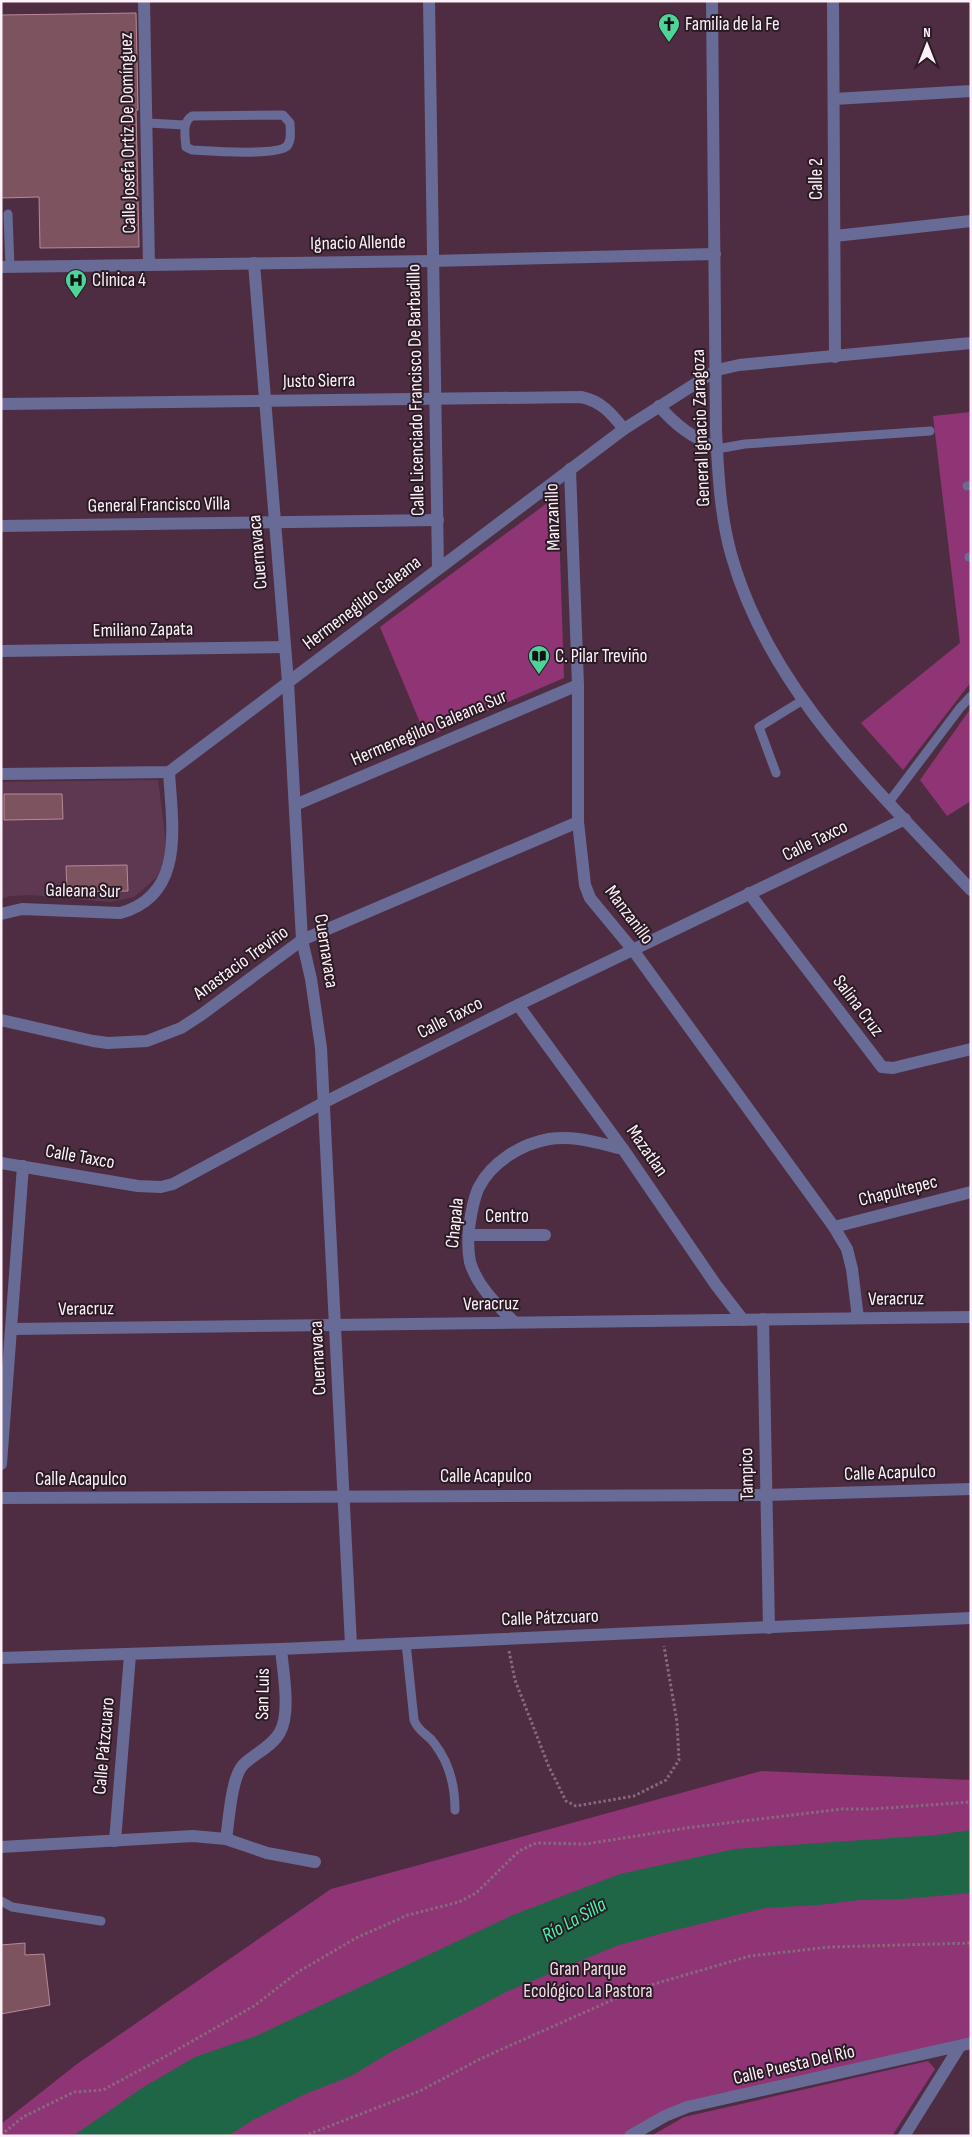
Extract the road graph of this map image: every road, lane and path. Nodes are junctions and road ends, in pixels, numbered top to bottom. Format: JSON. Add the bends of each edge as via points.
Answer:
{"nodes":[{"id":1,"x":144,"y":1,"type":"edge"},
{"id":2,"x":429,"y":1,"type":"edge"},
{"id":3,"x":712,"y":1,"type":"edge"},
{"id":4,"x":833,"y":1,"type":"edge"},
{"id":5,"x":971,"y":91,"type":"edge"},
{"id":6,"x":834,"y":99,"type":"junction"},
{"id":7,"x":147,"y":123,"type":"junction"},
{"id":8,"x":185,"y":125,"type":"junction"},
{"id":9,"x":8,"y":214,"type":"dead end"},
{"id":10,"x":971,"y":220,"type":"edge"},
{"id":11,"x":835,"y":236,"type":"junction"},
{"id":12,"x":715,"y":254,"type":"junction"},
{"id":13,"x":432,"y":261,"type":"junction"},
{"id":14,"x":254,"y":263,"type":"junction"},
{"id":15,"x":149,"y":265,"type":"junction"},
{"id":16,"x":6,"y":267,"type":"edge"},
{"id":17,"x":971,"y":343,"type":"edge"},
{"id":18,"x":835,"y":357,"type":"junction"},
{"id":19,"x":717,"y":370,"type":"junction"},
{"id":20,"x":436,"y":398,"type":"junction"},
{"id":21,"x":264,"y":400,"type":"junction"},
{"id":22,"x":1,"y":404,"type":"edge"},
{"id":23,"x":660,"y":406,"type":"junction"},
{"id":24,"x":624,"y":429,"type":"junction"},
{"id":25,"x":930,"y":431,"type":"dead end"},
{"id":26,"x":717,"y":449,"type":"junction"},
{"id":27,"x":570,"y":469,"type":"junction"},
{"id":28,"x":438,"y":520,"type":"junction"},
{"id":29,"x":274,"y":522,"type":"junction"},
{"id":30,"x":1,"y":526,"type":"edge"},
{"id":31,"x":438,"y":568,"type":"junction"},
{"id":32,"x":285,"y":648,"type":"junction"},
{"id":33,"x":1,"y":651,"type":"edge"},
{"id":34,"x":288,"y":682,"type":"junction"},
{"id":35,"x":578,"y":685,"type":"junction"},
{"id":36,"x":971,"y":696,"type":"edge"},
{"id":37,"x":803,"y":700,"type":"junction"},
{"id":38,"x":169,"y":772,"type":"junction"},
{"id":39,"x":776,"y":773,"type":"dead end"},
{"id":40,"x":1,"y":774,"type":"edge"},
{"id":41,"x":889,"y":802,"type":"junction"},
{"id":42,"x":295,"y":805,"type":"junction"},
{"id":43,"x":905,"y":819,"type":"junction"},
{"id":44,"x":578,"y":822,"type":"junction"},
{"id":45,"x":971,"y":890,"type":"edge"},
{"id":46,"x":749,"y":893,"type":"junction"},
{"id":47,"x":1,"y":914,"type":"edge"},
{"id":48,"x":302,"y":940,"type":"junction"},
{"id":49,"x":633,"y":950,"type":"junction"},
{"id":50,"x":518,"y":1005,"type":"junction"},
{"id":51,"x":1,"y":1020,"type":"edge"},
{"id":52,"x":971,"y":1049,"type":"edge"},
{"id":53,"x":325,"y":1102,"type":"junction"},
{"id":54,"x":623,"y":1149,"type":"junction"},
{"id":55,"x":1,"y":1163,"type":"edge"},
{"id":56,"x":23,"y":1166,"type":"junction"},
{"id":57,"x":971,"y":1192,"type":"edge"},
{"id":58,"x":834,"y":1227,"type":"junction"},
{"id":59,"x":469,"y":1235,"type":"junction"},
{"id":60,"x":546,"y":1235,"type":"dead end"},
{"id":61,"x":971,"y":1317,"type":"edge"},
{"id":62,"x":858,"y":1318,"type":"junction"},
{"id":63,"x":762,"y":1319,"type":"junction"},
{"id":64,"x":743,"y":1320,"type":"junction"},
{"id":65,"x":514,"y":1322,"type":"junction"},
{"id":66,"x":335,"y":1324,"type":"junction"},
{"id":67,"x":11,"y":1329,"type":"junction"},
{"id":68,"x":1,"y":1464,"type":"edge"},
{"id":69,"x":971,"y":1490,"type":"edge"},
{"id":70,"x":343,"y":1495,"type":"junction"},
{"id":71,"x":766,"y":1495,"type":"junction"},
{"id":72,"x":1,"y":1498,"type":"edge"},
{"id":73,"x":971,"y":1618,"type":"edge"},
{"id":74,"x":769,"y":1628,"type":"junction"},
{"id":75,"x":662,"y":1633,"type":"junction"},
{"id":76,"x":506,"y":1639,"type":"junction"},
{"id":77,"x":406,"y":1643,"type":"junction"},
{"id":78,"x":351,"y":1645,"type":"junction"},
{"id":79,"x":281,"y":1649,"type":"junction"},
{"id":80,"x":130,"y":1655,"type":"junction"},
{"id":81,"x":1,"y":1658,"type":"edge"},
{"id":82,"x":971,"y":1802,"type":"edge"},
{"id":83,"x":455,"y":1810,"type":"dead end"},
{"id":84,"x":226,"y":1839,"type":"junction"},
{"id":85,"x":115,"y":1840,"type":"junction"},
{"id":86,"x":1,"y":1847,"type":"edge"},
{"id":87,"x":315,"y":1862,"type":"dead end"},
{"id":88,"x":1,"y":1900,"type":"edge"},
{"id":89,"x":101,"y":1921,"type":"dead end"},
{"id":90,"x":971,"y":1943,"type":"edge"},
{"id":91,"x":965,"y":2044,"type":"edge"},
{"id":92,"x":1,"y":2135,"type":"edge"},
{"id":93,"x":304,"y":2136,"type":"edge"},
{"id":94,"x":630,"y":2136,"type":"edge"},
{"id":95,"x":904,"y":2136,"type":"edge"}],
"edges":[{"from":1,"to":7,"type":"street","name":"Calle Josefa Ortiz De Domínguez"},
{"from":2,"to":13,"type":"street","name":"Calle Licenciado Francisco De Barbadillo"},
{"from":3,"to":12,"type":"street","name":"General Ignacio Zaragoza"},
{"from":4,"to":6,"type":"street","name":"Calle 2"},
{"from":5,"to":6,"type":"street"},
{"from":6,"to":11,"type":"street","name":"Calle 2"},
{"from":7,"to":8,"type":"lane"},
{"from":7,"to":15,"type":"street","name":"Calle Josefa Ortiz De Domínguez"},
{"from":8,"to":8,"type":"lane","via":[[186,147],[192,150],[276,151],[288,144],[291,135],[290,123],[283,115],[196,116],[189,117]]},
{"from":9,"to":16,"type":"lane"},
{"from":10,"to":11,"type":"street"},
{"from":11,"to":18,"type":"street","name":"Calle 2"},
{"from":12,"to":13,"type":"street","name":"Ignacio Allende"},
{"from":12,"to":19,"type":"street","name":"General Ignacio Zaragoza"},
{"from":13,"to":14,"type":"street","name":"Ignacio Allende"},
{"from":13,"to":20,"type":"street","name":"Calle Licenciado Francisco De Barbadillo"},
{"from":14,"to":15,"type":"street","name":"Ignacio Allende"},
{"from":14,"to":21,"type":"street","name":"Cuernavaca"},
{"from":15,"to":16,"type":"street","name":"Ignacio Allende"},
{"from":17,"to":18,"type":"street"},
{"from":18,"to":19,"type":"street","via":[[739,365]]},
{"from":19,"to":23,"type":"street","name":"Hermenegildo Galeana"},
{"from":19,"to":26,"type":"street","name":"General Ignacio Zaragoza"},
{"from":20,"to":21,"type":"street","name":"Justo Sierra"},
{"from":20,"to":24,"type":"street","name":"Justo Sierra","via":[[581,396],[609,410]]},
{"from":20,"to":28,"type":"street","name":"Calle Licenciado Francisco De Barbadillo"},
{"from":21,"to":22,"type":"street","name":"Justo Sierra"},
{"from":21,"to":29,"type":"street","name":"Cuernavaca"},
{"from":23,"to":24,"type":"street","name":"Hermenegildo Galeana"},
{"from":23,"to":26,"type":"street","via":[[675,424]]},
{"from":24,"to":27,"type":"street","name":"Hermenegildo Galeana"},
{"from":25,"to":26,"type":"lane","via":[[745,444]]},
{"from":26,"to":37,"type":"street","name":"General Ignacio Zaragoza","via":[[721,501],[731,554],[760,628],[779,666]]},
{"from":27,"to":31,"type":"street","name":"Hermenegildo Galeana"},
{"from":27,"to":35,"type":"street","name":"Manzanillo"},
{"from":28,"to":29,"type":"street","name":"General Francisco Villa"},
{"from":28,"to":31,"type":"street","name":"Calle Licenciado Francisco De Barbadillo"},
{"from":29,"to":30,"type":"street","name":"General Francisco Villa"},
{"from":29,"to":32,"type":"street","name":"Cuernavaca"},
{"from":31,"to":34,"type":"street","name":"Hermenegildo Galeana"},
{"from":32,"to":33,"type":"street","name":"Emiliano Zapata"},
{"from":32,"to":34,"type":"street","name":"Cuernavaca"},
{"from":34,"to":38,"type":"street","name":"Hermenegildo Galeana"},
{"from":34,"to":42,"type":"street","name":"Cuernavaca"},
{"from":35,"to":42,"type":"street","name":"Hermenegildo Galeana Sur"},
{"from":35,"to":44,"type":"street","name":"Manzanillo"},
{"from":36,"to":41,"type":"lane"},
{"from":37,"to":39,"type":"lane","via":[[759,727]]},
{"from":37,"to":41,"type":"street","name":"General Ignacio Zaragoza","via":[[840,748]]},
{"from":38,"to":40,"type":"street"},
{"from":38,"to":47,"type":"street","name":"Galeana Sur","via":[[171,856],[166,876],[155,893],[132,910],[120,914],[22,909]]},
{"from":41,"to":43,"type":"street","name":"General Ignacio Zaragoza"},
{"from":42,"to":48,"type":"street","name":"Cuernavaca"},
{"from":43,"to":45,"type":"street","name":"General Ignacio Zaragoza"},
{"from":43,"to":46,"type":"street","name":"Calle Taxco"},
{"from":44,"to":48,"type":"street","name":"Anastacio Treviño"},
{"from":44,"to":49,"type":"street","name":"Manzanillo","via":[[585,885],[590,898]]},
{"from":46,"to":49,"type":"street","name":"Calle Taxco"},
{"from":46,"to":52,"type":"street","name":"Salina Cruz","via":[[882,1067],[893,1068]]},
{"from":48,"to":51,"type":"street","name":"Anastacio Treviño","via":[[188,1024],[147,1041],[92,1041]]},
{"from":48,"to":53,"type":"street","name":"Cuernavaca","via":[[318,1018]]},
{"from":49,"to":50,"type":"street","name":"Calle Taxco"},
{"from":49,"to":58,"type":"street","name":"Manzanillo"},
{"from":50,"to":53,"type":"street","name":"Calle Taxco"},
{"from":50,"to":54,"type":"street","name":"Mazatlan"},
{"from":53,"to":56,"type":"street","name":"Calle Taxco","via":[[167,1186],[138,1186]]},
{"from":53,"to":66,"type":"street","name":"Cuernavaca"},
{"from":54,"to":59,"type":"street","name":"Chapala","via":[[574,1137],[524,1145],[500,1162],[479,1187],[471,1213]]},
{"from":54,"to":64,"type":"street","name":"Mazatlan"},
{"from":55,"to":56,"type":"street","name":"Calle Taxco"},
{"from":56,"to":67,"type":"street"},
{"from":57,"to":58,"type":"street","name":"Chapultepec"},
{"from":58,"to":62,"type":"street","name":"Manzanillo","via":[[847,1249]]},
{"from":59,"to":60,"type":"street","name":"Centro"},
{"from":59,"to":65,"type":"street","name":"Chapala","via":[[470,1261],[480,1283]]},
{"from":61,"to":62,"type":"street","name":"Veracruz"},
{"from":62,"to":63,"type":"street","name":"Veracruz"},
{"from":63,"to":64,"type":"street","name":"Veracruz"},
{"from":63,"to":71,"type":"street","name":"Tampico"},
{"from":64,"to":65,"type":"street","name":"Veracruz"},
{"from":65,"to":66,"type":"street","name":"Veracruz"},
{"from":66,"to":67,"type":"street","name":"Veracruz"},
{"from":66,"to":70,"type":"street","name":"Cuernavaca"},
{"from":67,"to":68,"type":"street"},
{"from":69,"to":71,"type":"street","name":"Calle Acapulco"},
{"from":70,"to":71,"type":"street","name":"Calle Acapulco"},
{"from":70,"to":72,"type":"street","name":"Calle Acapulco"},
{"from":70,"to":78,"type":"street","name":"Cuernavaca"},
{"from":71,"to":74,"type":"street","name":"Tampico"},
{"from":73,"to":74,"type":"street","name":"Calle Pátzcuaro"},
{"from":74,"to":75,"type":"street","name":"Calle Pátzcuaro"},
{"from":75,"to":76,"type":"street","name":"Calle Pátzcuaro"},
{"from":75,"to":76,"type":"path","via":[[677,1722],[679,1760],[666,1780],[634,1796],[576,1806],[566,1801],[549,1767],[515,1680]]},
{"from":76,"to":77,"type":"street","name":"Calle Pátzcuaro"},
{"from":77,"to":78,"type":"street","name":"Calle Pátzcuaro"},
{"from":77,"to":83,"type":"lane","via":[[414,1720],[418,1730],[434,1742],[441,1754],[451,1778]]},
{"from":78,"to":79,"type":"street","name":"Calle Pátzcuaro"},
{"from":79,"to":80,"type":"street","name":"Calle Pátzcuaro"},
{"from":79,"to":84,"type":"street","name":"San Luis","via":[[285,1705],[280,1733],[242,1767]]},
{"from":80,"to":81,"type":"street","name":"Calle Pátzcuaro"},
{"from":80,"to":85,"type":"street","name":"Calle Pátzcuaro"},
{"from":82,"to":92,"type":"path","via":[[842,1809],[586,1844],[536,1843],[519,1851],[476,1893],[459,1902],[408,1915],[356,1938],[298,1972],[254,2006],[166,2056],[103,2090],[74,2092],[23,2117]]},
{"from":84,"to":85,"type":"street","via":[[193,1836]]},
{"from":84,"to":87,"type":"street","via":[[267,1853]]},
{"from":85,"to":86,"type":"street"},
{"from":88,"to":89,"type":"lane","via":[[12,1906]]},
{"from":90,"to":93,"type":"path","via":[[830,1947],[750,1956],[637,1989],[482,2058],[420,2091]]},
{"from":91,"to":94,"type":"street","name":"Calle Puesta Del Río","via":[[687,2107]]},
{"from":91,"to":95,"type":"street"}]}
